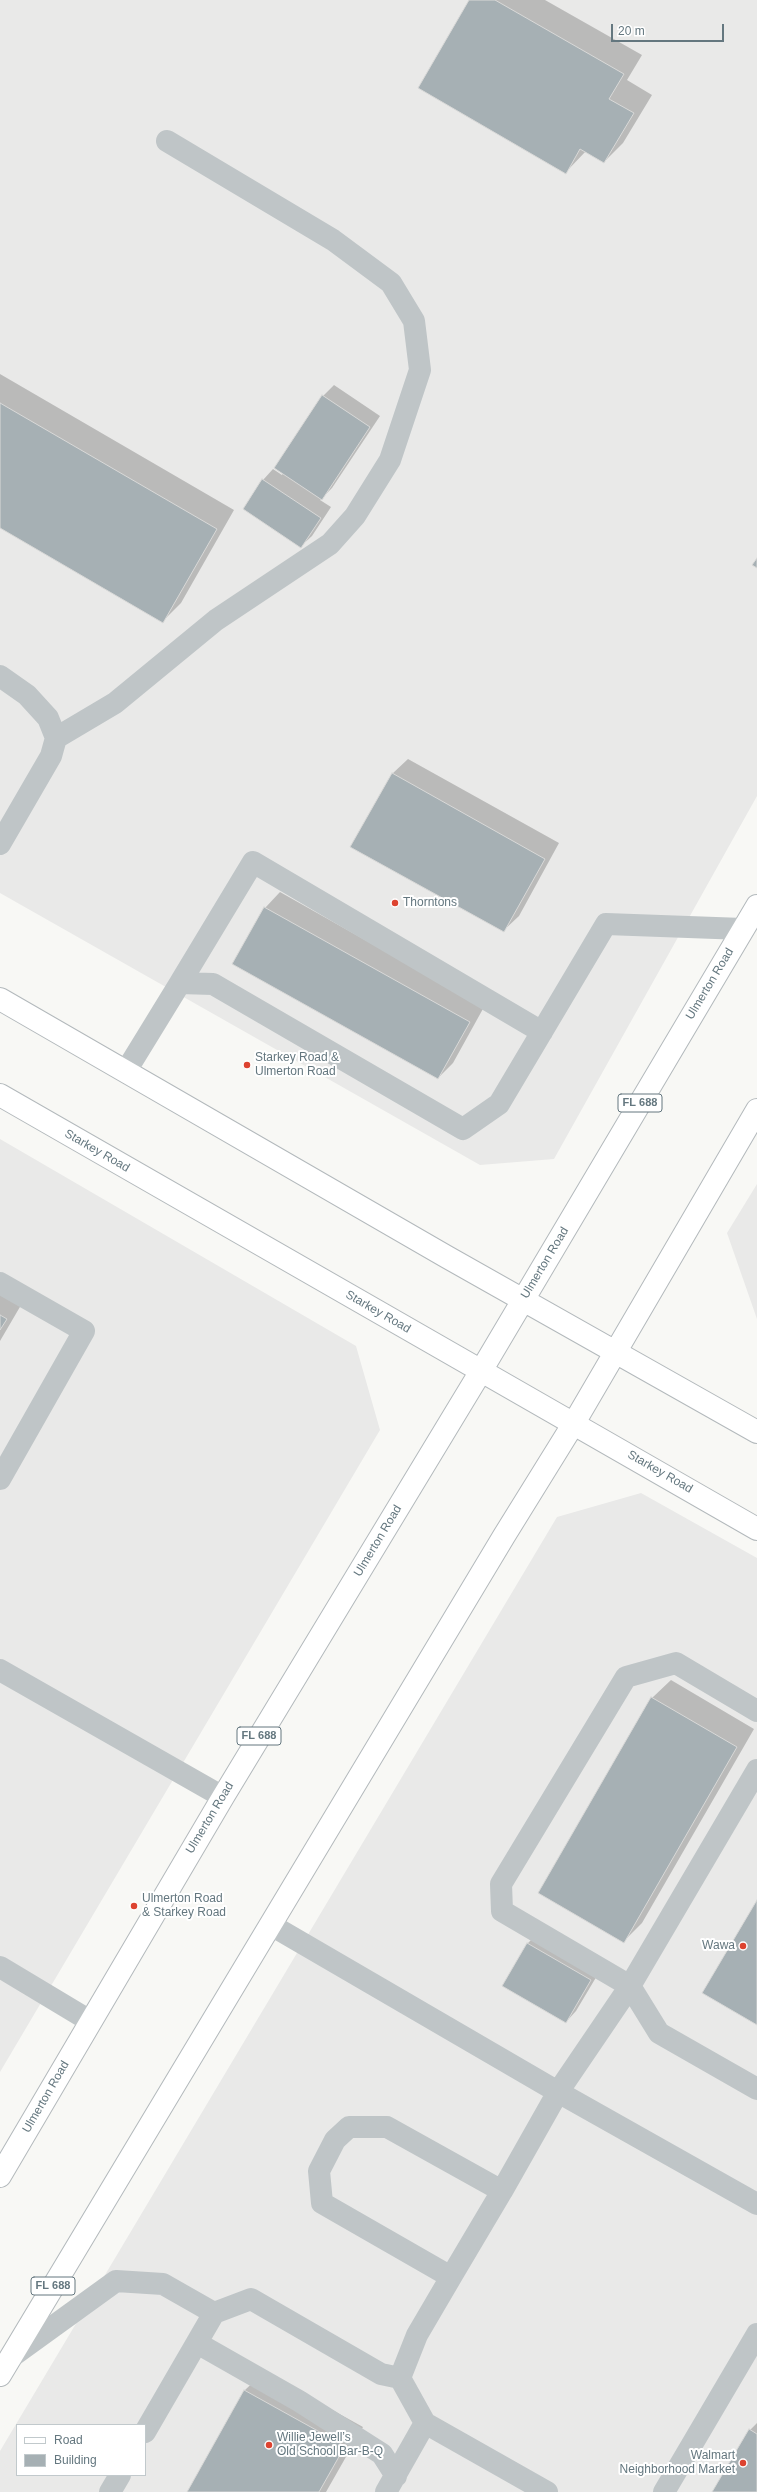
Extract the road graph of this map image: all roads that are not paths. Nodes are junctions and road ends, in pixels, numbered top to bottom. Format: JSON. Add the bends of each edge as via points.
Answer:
{"nodes":[{"id":1,"x":167,"y":141,"type":"dead end"},
{"id":2,"x":0,"y":676,"type":"edge"},
{"id":3,"x":56,"y":738,"type":"junction"},
{"id":4,"x":0,"y":844,"type":"edge"},
{"id":5,"x":757,"y":906,"type":"edge"},
{"id":6,"x":743,"y":929,"type":"junction"},
{"id":7,"x":180,"y":983,"type":"junction"},
{"id":8,"x":0,"y":999,"type":"edge"},
{"id":9,"x":542,"y":1032,"type":"junction"},
{"id":10,"x":126,"y":1071,"type":"junction"},
{"id":11,"x":0,"y":1095,"type":"edge"},
{"id":12,"x":757,"y":1110,"type":"edge"},
{"id":13,"x":0,"y":1283,"type":"edge"},
{"id":14,"x":524,"y":1300,"type":"junction"},
{"id":15,"x":615,"y":1350,"type":"junction"},
{"id":16,"x":481,"y":1371,"type":"junction"},
{"id":17,"x":574,"y":1423,"type":"junction"},
{"id":18,"x":757,"y":1432,"type":"edge"},
{"id":19,"x":0,"y":1479,"type":"edge"},
{"id":20,"x":757,"y":1529,"type":"edge"},
{"id":21,"x":0,"y":1670,"type":"edge"},
{"id":22,"x":757,"y":1711,"type":"edge"},
{"id":23,"x":757,"y":1770,"type":"edge"},
{"id":24,"x":223,"y":1797,"type":"junction"},
{"id":25,"x":271,"y":1925,"type":"junction"},
{"id":26,"x":0,"y":1967,"type":"edge"},
{"id":27,"x":630,"y":1986,"type":"junction"},
{"id":28,"x":90,"y":2021,"type":"junction"},
{"id":29,"x":757,"y":2089,"type":"edge"},
{"id":30,"x":558,"y":2092,"type":"junction"},
{"id":31,"x":0,"y":2176,"type":"edge"},
{"id":32,"x":502,"y":2191,"type":"junction"},
{"id":33,"x":757,"y":2204,"type":"edge"},
{"id":34,"x":451,"y":2278,"type":"junction"},
{"id":35,"x":214,"y":2314,"type":"junction"},
{"id":36,"x":757,"y":2335,"type":"edge"},
{"id":37,"x":197,"y":2343,"type":"junction"},
{"id":38,"x":11,"y":2357,"type":"junction"},
{"id":39,"x":0,"y":2375,"type":"edge"},
{"id":40,"x":400,"y":2378,"type":"junction"},
{"id":41,"x":425,"y":2422,"type":"junction"},
{"id":42,"x":146,"y":2430,"type":"edge"},
{"id":43,"x":119,"y":2476,"type":"edge"},
{"id":44,"x":391,"y":2484,"type":"edge"},
{"id":45,"x":110,"y":2492,"type":"edge"},
{"id":46,"x":547,"y":2492,"type":"edge"},
{"id":47,"x":664,"y":2492,"type":"edge"}],
"edges":[{"from":1,"to":3,"type":"lane","via":[[333,240],[391,283],[414,321],[420,370],[390,460],[355,516],[330,544],[216,620],[115,703]]},
{"from":2,"to":3,"type":"lane","via":[[27,695],[48,718]]},
{"from":3,"to":4,"type":"lane","via":[[51,756]]},
{"from":5,"to":6,"type":"main road","name":"Ulmerton Road","number":"FL 688"},
{"from":6,"to":9,"type":"lane","via":[[606,924]]},
{"from":6,"to":14,"type":"main road","name":"Ulmerton Road","number":"FL 688"},
{"from":7,"to":9,"type":"lane","via":[[213,984],[463,1129],[499,1104]]},
{"from":7,"to":9,"type":"lane","via":[[253,862]]},
{"from":7,"to":10,"type":"lane"},
{"from":8,"to":10,"type":"main road"},
{"from":10,"to":14,"type":"main road"},
{"from":11,"to":16,"type":"main road","name":"Starkey Road"},
{"from":12,"to":15,"type":"main road","number":"FL 688"},
{"from":13,"to":19,"type":"lane","via":[[84,1331]]},
{"from":14,"to":15,"type":"main road"},
{"from":14,"to":16,"type":"main road","name":"Ulmerton Road","number":"FL 688"},
{"from":15,"to":17,"type":"main road","number":"FL 688"},
{"from":15,"to":18,"type":"main road"},
{"from":16,"to":17,"type":"main road","name":"Starkey Road"},
{"from":16,"to":24,"type":"main road","name":"Ulmerton Road","number":"FL 688"},
{"from":17,"to":20,"type":"main road","name":"Starkey Road"},
{"from":17,"to":25,"type":"main road","number":"FL 688"},
{"from":21,"to":24,"type":"lane"},
{"from":22,"to":27,"type":"lane","via":[[676,1663],[626,1677],[501,1884],[502,1912]]},
{"from":23,"to":27,"type":"lane"},
{"from":24,"to":28,"type":"main road","name":"Ulmerton Road","number":"FL 688"},
{"from":25,"to":30,"type":"lane"},
{"from":25,"to":38,"type":"main road","number":"FL 688"},
{"from":26,"to":28,"type":"lane"},
{"from":27,"to":29,"type":"lane","via":[[659,2033]]},
{"from":27,"to":30,"type":"lane"},
{"from":28,"to":31,"type":"main road","name":"Ulmerton Road","number":"FL 688"},
{"from":30,"to":32,"type":"lane"},
{"from":30,"to":33,"type":"lane"},
{"from":32,"to":34,"type":"lane"},
{"from":32,"to":34,"type":"lane","via":[[387,2127],[349,2127],[335,2140],[319,2171],[322,2203]]},
{"from":34,"to":40,"type":"lane","via":[[417,2335]]},
{"from":35,"to":37,"type":"lane"},
{"from":35,"to":38,"type":"lane","via":[[163,2284],[116,2281]]},
{"from":35,"to":40,"type":"lane","via":[[251,2299],[381,2374]]},
{"from":36,"to":47,"type":"lane"},
{"from":37,"to":42,"type":"lane"},
{"from":37,"to":44,"type":"lane","via":[[300,2401],[382,2454]]},
{"from":38,"to":39,"type":"main road","number":"FL 688"},
{"from":40,"to":41,"type":"lane"},
{"from":41,"to":44,"type":"lane"},
{"from":41,"to":46,"type":"lane"},
{"from":43,"to":45,"type":"lane"}]}
